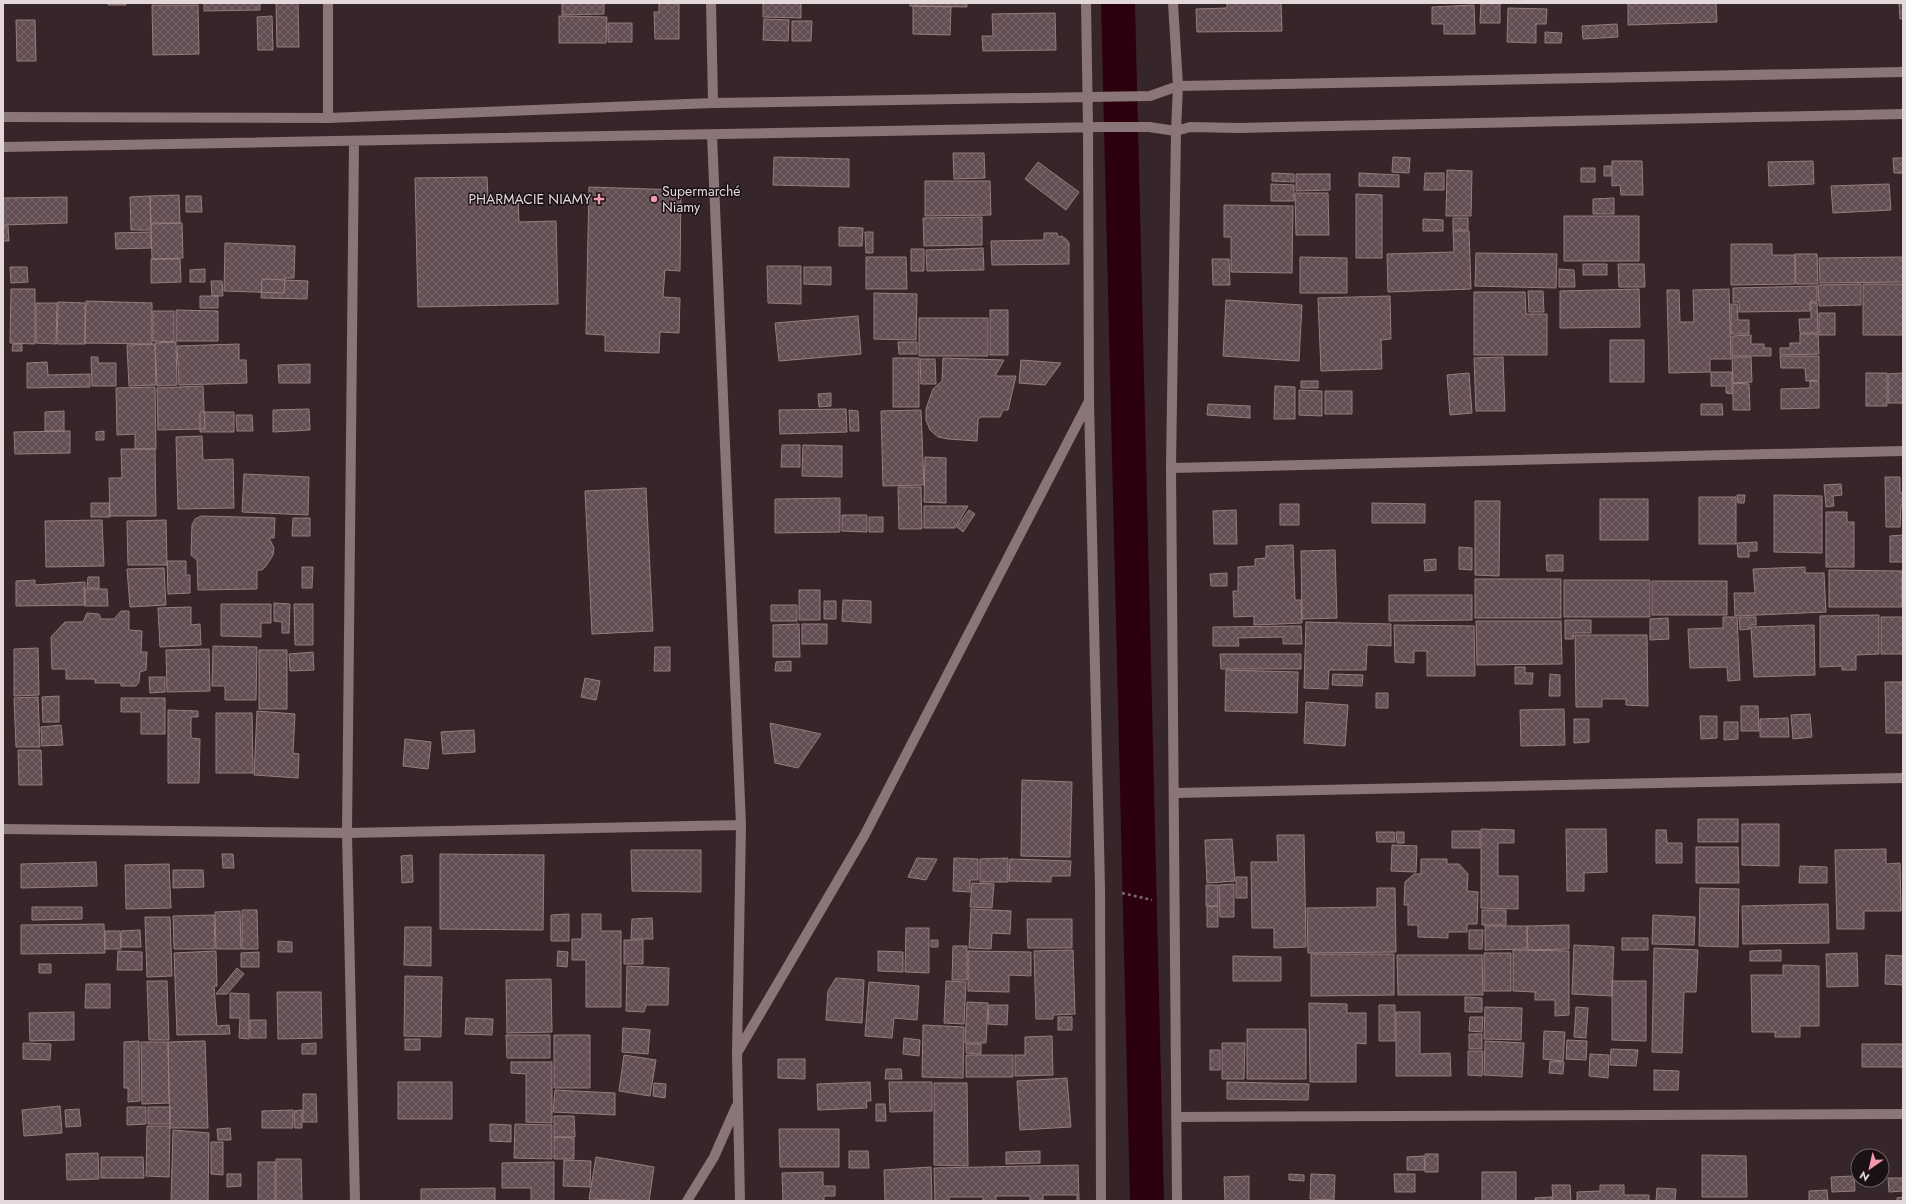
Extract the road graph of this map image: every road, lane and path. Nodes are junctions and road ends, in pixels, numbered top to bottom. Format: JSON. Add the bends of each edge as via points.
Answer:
{"nodes":[{"id":1,"x":328,"y":3,"type":"edge"},
{"id":2,"x":711,"y":3,"type":"edge"},
{"id":3,"x":1086,"y":3,"type":"edge"},
{"id":4,"x":1174,"y":3,"type":"edge"},
{"id":5,"x":1903,"y":72,"type":"edge"},
{"id":6,"x":1178,"y":86,"type":"junction"},
{"id":7,"x":1088,"y":96,"type":"junction"},
{"id":8,"x":713,"y":103,"type":"junction"},
{"id":9,"x":1903,"y":114,"type":"edge"},
{"id":10,"x":3,"y":117,"type":"edge"},
{"id":11,"x":328,"y":118,"type":"junction"},
{"id":12,"x":1088,"y":127,"type":"junction"},
{"id":13,"x":1176,"y":131,"type":"junction"},
{"id":14,"x":712,"y":135,"type":"junction"},
{"id":15,"x":354,"y":142,"type":"junction"},
{"id":16,"x":3,"y":147,"type":"edge"},
{"id":17,"x":1089,"y":402,"type":"junction"},
{"id":18,"x":1903,"y":451,"type":"edge"},
{"id":19,"x":1171,"y":468,"type":"junction"},
{"id":20,"x":1903,"y":778,"type":"edge"},
{"id":21,"x":1175,"y":793,"type":"junction"},
{"id":22,"x":741,"y":825,"type":"junction"},
{"id":23,"x":3,"y":829,"type":"edge"},
{"id":24,"x":347,"y":833,"type":"junction"},
{"id":25,"x":1128,"y":894,"type":"dead end"},
{"id":26,"x":1155,"y":901,"type":"dead end"},
{"id":27,"x":737,"y":1054,"type":"junction"},
{"id":28,"x":738,"y":1104,"type":"junction"},
{"id":29,"x":1903,"y":1114,"type":"edge"},
{"id":30,"x":1176,"y":1117,"type":"junction"},
{"id":31,"x":355,"y":1201,"type":"edge"},
{"id":32,"x":687,"y":1201,"type":"edge"},
{"id":33,"x":740,"y":1201,"type":"edge"},
{"id":34,"x":1101,"y":1201,"type":"edge"},
{"id":35,"x":1177,"y":1201,"type":"edge"}],
"edges":[{"from":1,"to":11,"type":"street"},
{"from":2,"to":8,"type":"street"},
{"from":3,"to":7,"type":"street"},
{"from":4,"to":6,"type":"street"},
{"from":5,"to":6,"type":"street"},
{"from":6,"to":7,"type":"street","via":[[1150,96]]},
{"from":6,"to":13,"type":"street"},
{"from":7,"to":8,"type":"street"},
{"from":7,"to":12,"type":"street"},
{"from":8,"to":11,"type":"street"},
{"from":9,"to":13,"type":"street","via":[[1190,127]]},
{"from":10,"to":11,"type":"street"},
{"from":12,"to":13,"type":"street","via":[[1149,127]]},
{"from":12,"to":14,"type":"street"},
{"from":12,"to":17,"type":"street"},
{"from":13,"to":19,"type":"street"},
{"from":14,"to":15,"type":"street"},
{"from":14,"to":22,"type":"street"},
{"from":15,"to":16,"type":"street"},
{"from":15,"to":24,"type":"street"},
{"from":17,"to":27,"type":"street","via":[[864,836]]},
{"from":17,"to":34,"type":"street","via":[[1100,887]]},
{"from":18,"to":19,"type":"street"},
{"from":19,"to":21,"type":"street"},
{"from":20,"to":21,"type":"street"},
{"from":21,"to":30,"type":"street"},
{"from":22,"to":24,"type":"street"},
{"from":22,"to":27,"type":"street"},
{"from":23,"to":24,"type":"street"},
{"from":24,"to":31,"type":"street"},
{"from":25,"to":26,"type":"path"},
{"from":27,"to":28,"type":"street"},
{"from":28,"to":32,"type":"street","via":[[714,1157]]},
{"from":28,"to":33,"type":"street"},
{"from":29,"to":30,"type":"street"},
{"from":30,"to":35,"type":"street"}]}
